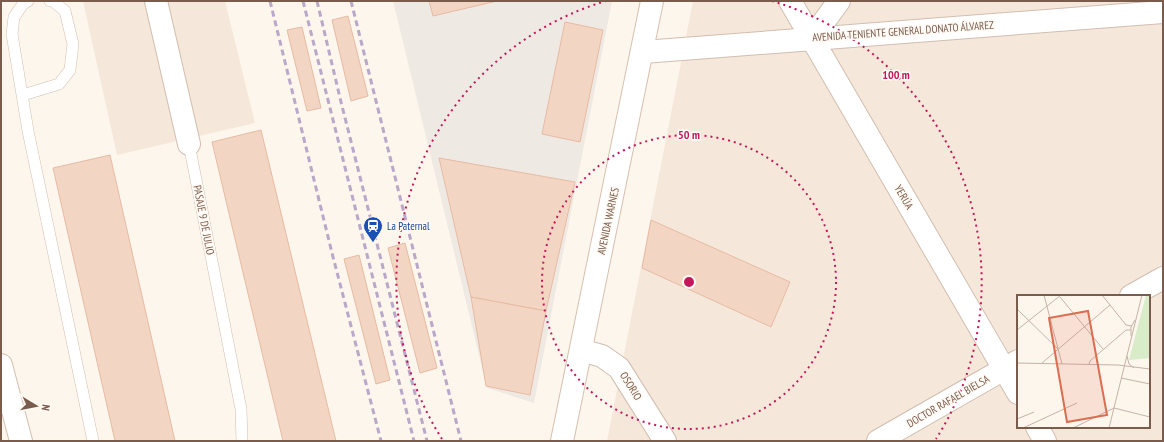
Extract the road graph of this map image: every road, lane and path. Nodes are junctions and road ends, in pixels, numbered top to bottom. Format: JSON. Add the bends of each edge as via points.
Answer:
{"nodes":[{"id":1,"x":28,"y":1,"type":"edge"},
{"id":2,"x":50,"y":1,"type":"edge"},
{"id":3,"x":156,"y":1,"type":"edge"},
{"id":4,"x":652,"y":1,"type":"edge"},
{"id":5,"x":790,"y":1,"type":"edge"},
{"id":6,"x":840,"y":1,"type":"edge"},
{"id":7,"x":1163,"y":12,"type":"edge"},
{"id":8,"x":812,"y":38,"type":"junction"},
{"id":9,"x":643,"y":52,"type":"junction"},
{"id":10,"x":23,"y":95,"type":"junction"},
{"id":11,"x":189,"y":144,"type":"joint"},
{"id":12,"x":1163,"y":278,"type":"edge"},
{"id":13,"x":1133,"y":295,"type":"edge"},
{"id":14,"x":581,"y":350,"type":"junction"},
{"id":15,"x":1,"y":365,"type":"edge"},
{"id":16,"x":1011,"y":365,"type":"edge"},
{"id":17,"x":1017,"y":390,"type":"edge"},
{"id":18,"x":1038,"y":428,"type":"edge"},
{"id":19,"x":21,"y":441,"type":"edge"},
{"id":20,"x":93,"y":441,"type":"edge"},
{"id":21,"x":242,"y":441,"type":"edge"},
{"id":22,"x":562,"y":441,"type":"edge"},
{"id":23,"x":665,"y":441,"type":"edge"},
{"id":24,"x":878,"y":441,"type":"edge"},
{"id":25,"x":1045,"y":441,"type":"edge"}],
"edges":[{"from":1,"to":10,"type":"lane","via":[[14,17],[12,34]]},
{"from":2,"to":10,"type":"lane","via":[[65,11],[73,44],[70,70],[59,84]]},
{"from":3,"to":11,"type":"street","name":"PASAJE 9 DE JULIO"},
{"from":4,"to":9,"type":"street","name":"AVENIDA WARNES"},
{"from":5,"to":8,"type":"street","name":"YERÚA"},
{"from":6,"to":8,"type":"street"},
{"from":7,"to":8,"type":"street","name":"AVENIDA TENIENTE GENERAL DONATO ÁLVAREZ"},
{"from":8,"to":9,"type":"street","name":"AVENIDA TENIENTE GENERAL DONATO ÁLVAREZ"},
{"from":8,"to":16,"type":"street","name":"YERÚA"},
{"from":9,"to":14,"type":"street","name":"AVENIDA WARNES"},
{"from":10,"to":20,"type":"lane","via":[[28,131]]},
{"from":11,"to":21,"type":"lane","name":"PASAJE 9 DE JULIO","via":[[240,409]]},
{"from":12,"to":13,"type":"street"},
{"from":14,"to":22,"type":"street","name":"AVENIDA WARNES"},
{"from":14,"to":23,"type":"street","name":"OSORIO","via":[[602,356],[619,368]]},
{"from":15,"to":19,"type":"street"},
{"from":16,"to":17,"type":"street","name":"YERÚA"},
{"from":16,"to":24,"type":"street","name":"DOCTOR RAFAEL BIELSA"},
{"from":18,"to":25,"type":"street"}]}
